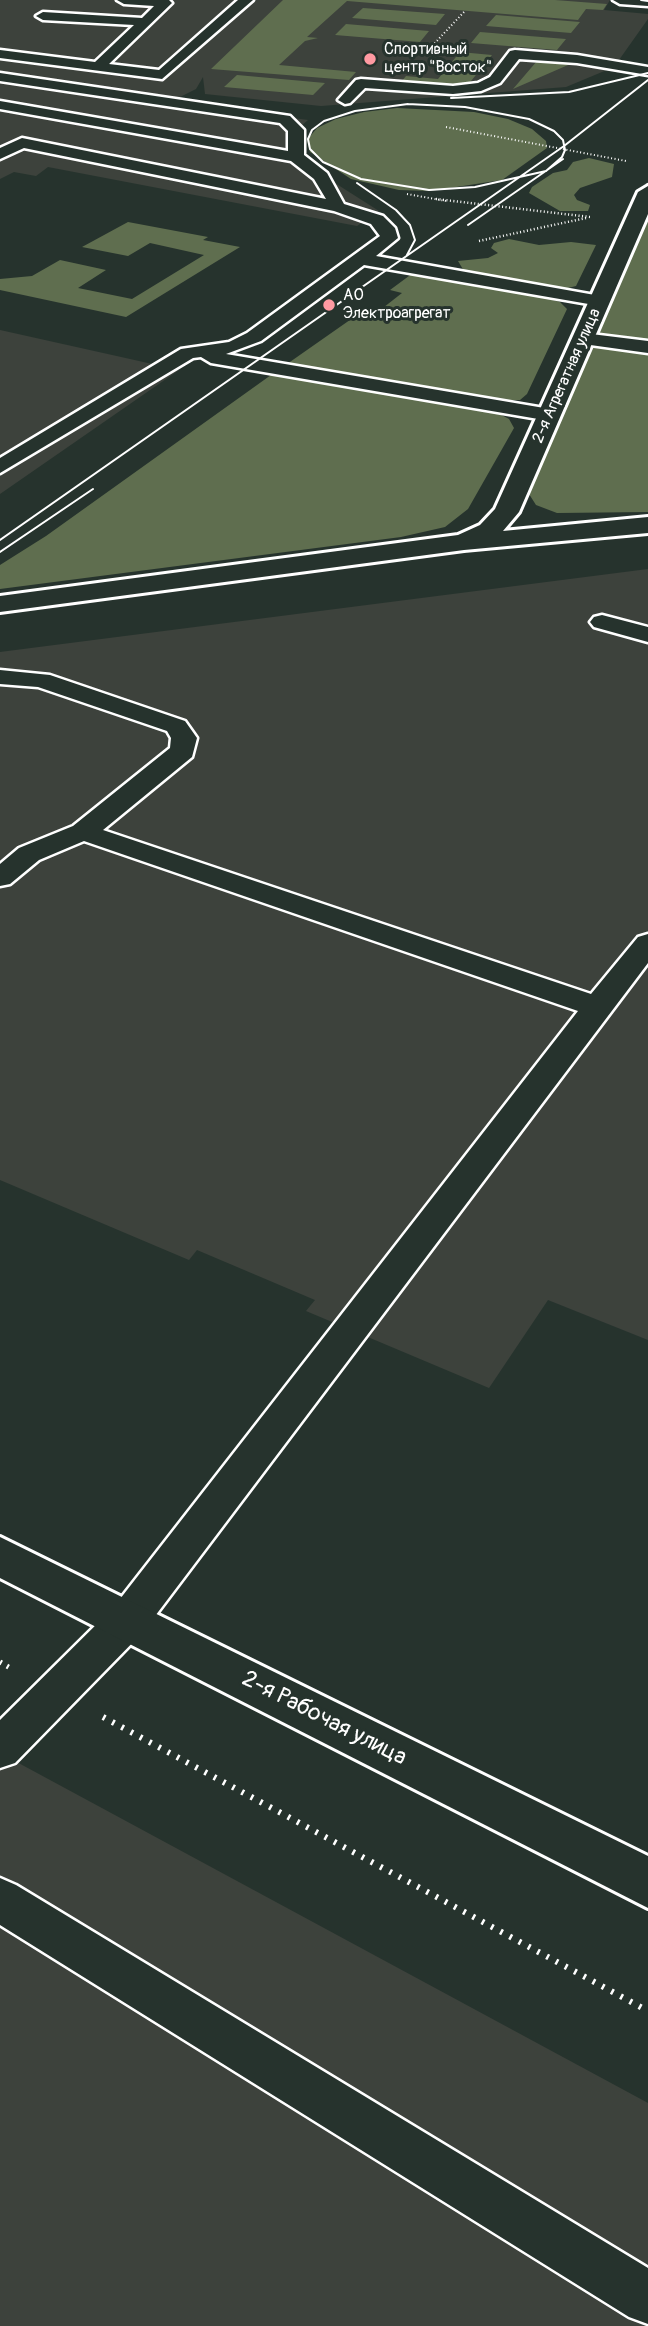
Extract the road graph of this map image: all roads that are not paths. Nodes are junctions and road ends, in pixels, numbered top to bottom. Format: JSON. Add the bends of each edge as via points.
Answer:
{"nodes":[{"id":1,"x":124,"y":0,"type":"edge"},
{"id":2,"x":246,"y":0,"type":"edge"},
{"id":3,"x":620,"y":0,"type":"edge"},
{"id":4,"x":648,"y":2,"type":"edge"},
{"id":5,"x":58,"y":3,"type":"dead end"},
{"id":6,"x":146,"y":22,"type":"junction"},
{"id":7,"x":18,"y":43,"type":"dead end"},
{"id":8,"x":1,"y":54,"type":"edge"},
{"id":9,"x":100,"y":65,"type":"junction"},
{"id":10,"x":648,"y":71,"type":"edge"},
{"id":11,"x":0,"y":77,"type":"edge"},
{"id":12,"x":345,"y":100,"type":"dead end"},
{"id":13,"x":0,"y":105,"type":"edge"},
{"id":14,"x":0,"y":153,"type":"edge"},
{"id":15,"x":296,"y":158,"type":"junction"},
{"id":16,"x":648,"y":193,"type":"edge"},
{"id":17,"x":338,"y":207,"type":"junction"},
{"id":18,"x":362,"y":258,"type":"junction"},
{"id":19,"x":600,"y":301,"type":"junction"},
{"id":20,"x":583,"y":339,"type":"junction"},
{"id":21,"x":648,"y":347,"type":"edge"},
{"id":22,"x":188,"y":353,"type":"junction"},
{"id":23,"x":550,"y":415,"type":"junction"},
{"id":24,"x":0,"y":467,"type":"edge"},
{"id":25,"x":648,"y":525,"type":"edge"},
{"id":26,"x":464,"y":542,"type":"junction"},
{"id":27,"x":0,"y":604,"type":"edge"},
{"id":28,"x":602,"y":622,"type":"dead end"},
{"id":29,"x":648,"y":635,"type":"edge"},
{"id":30,"x":0,"y":677,"type":"edge"},
{"id":31,"x":83,"y":832,"type":"junction"},
{"id":32,"x":0,"y":878,"type":"edge"},
{"id":33,"x":648,"y":943,"type":"edge"},
{"id":34,"x":597,"y":1007,"type":"junction"},
{"id":35,"x":0,"y":1556,"type":"edge"},
{"id":36,"x":128,"y":1620,"type":"junction"},
{"id":37,"x":0,"y":1749,"type":"edge"},
{"id":38,"x":648,"y":1883,"type":"edge"},
{"id":39,"x":0,"y":1900,"type":"edge"},
{"id":40,"x":648,"y":2298,"type":"edge"}],
"edges":[{"from":1,"to":6,"type":"lane","via":[[165,4]]},
{"from":2,"to":9,"type":"lane","via":[[162,75]]},
{"from":3,"to":4,"type":"lane"},
{"from":5,"to":6,"type":"lane","via":[[39,21],[97,14]]},
{"from":6,"to":9,"type":"lane","via":[[115,42]]},
{"from":7,"to":8,"type":"lane"},
{"from":8,"to":9,"type":"lane"},
{"from":10,"to":12,"type":"lane","via":[[515,55],[495,80],[481,88],[361,83]]},
{"from":11,"to":15,"type":"lane","via":[[278,117],[296,130]]},
{"from":13,"to":15,"type":"lane"},
{"from":14,"to":17,"type":"lane","via":[[22,143]]},
{"from":15,"to":17,"type":"lane","via":[[316,171]]},
{"from":16,"to":19,"type":"street","name":"2-я Агрегатная улица"},
{"from":17,"to":18,"type":"lane","via":[[377,220],[388,233],[389,238]]},
{"from":18,"to":19,"type":"lane"},
{"from":18,"to":22,"type":"lane","via":[[244,343]]},
{"from":19,"to":20,"type":"street","name":"2-я Агрегатная улица"},
{"from":20,"to":21,"type":"lane"},
{"from":20,"to":23,"type":"street","name":"2-я Агрегатная улица"},
{"from":22,"to":23,"type":"lane"},
{"from":22,"to":24,"type":"lane"},
{"from":23,"to":26,"type":"street","name":"2-я Агрегатная улица","via":[[506,512],[489,530]]},
{"from":25,"to":26,"type":"street"},
{"from":26,"to":27,"type":"street"},
{"from":28,"to":29,"type":"lane"},
{"from":30,"to":31,"type":"lane","via":[[41,680],[176,726],[184,737],[183,751]]},
{"from":31,"to":32,"type":"lane","via":[[29,854]]},
{"from":31,"to":34,"type":"lane"},
{"from":33,"to":34,"type":"lane"},
{"from":34,"to":36,"type":"lane"},
{"from":35,"to":36,"type":"street","name":"2-я Рабочая улица"},
{"from":36,"to":37,"type":"lane"},
{"from":36,"to":38,"type":"street","name":"2-я Рабочая улица"},
{"from":39,"to":40,"type":"lane"}]}
